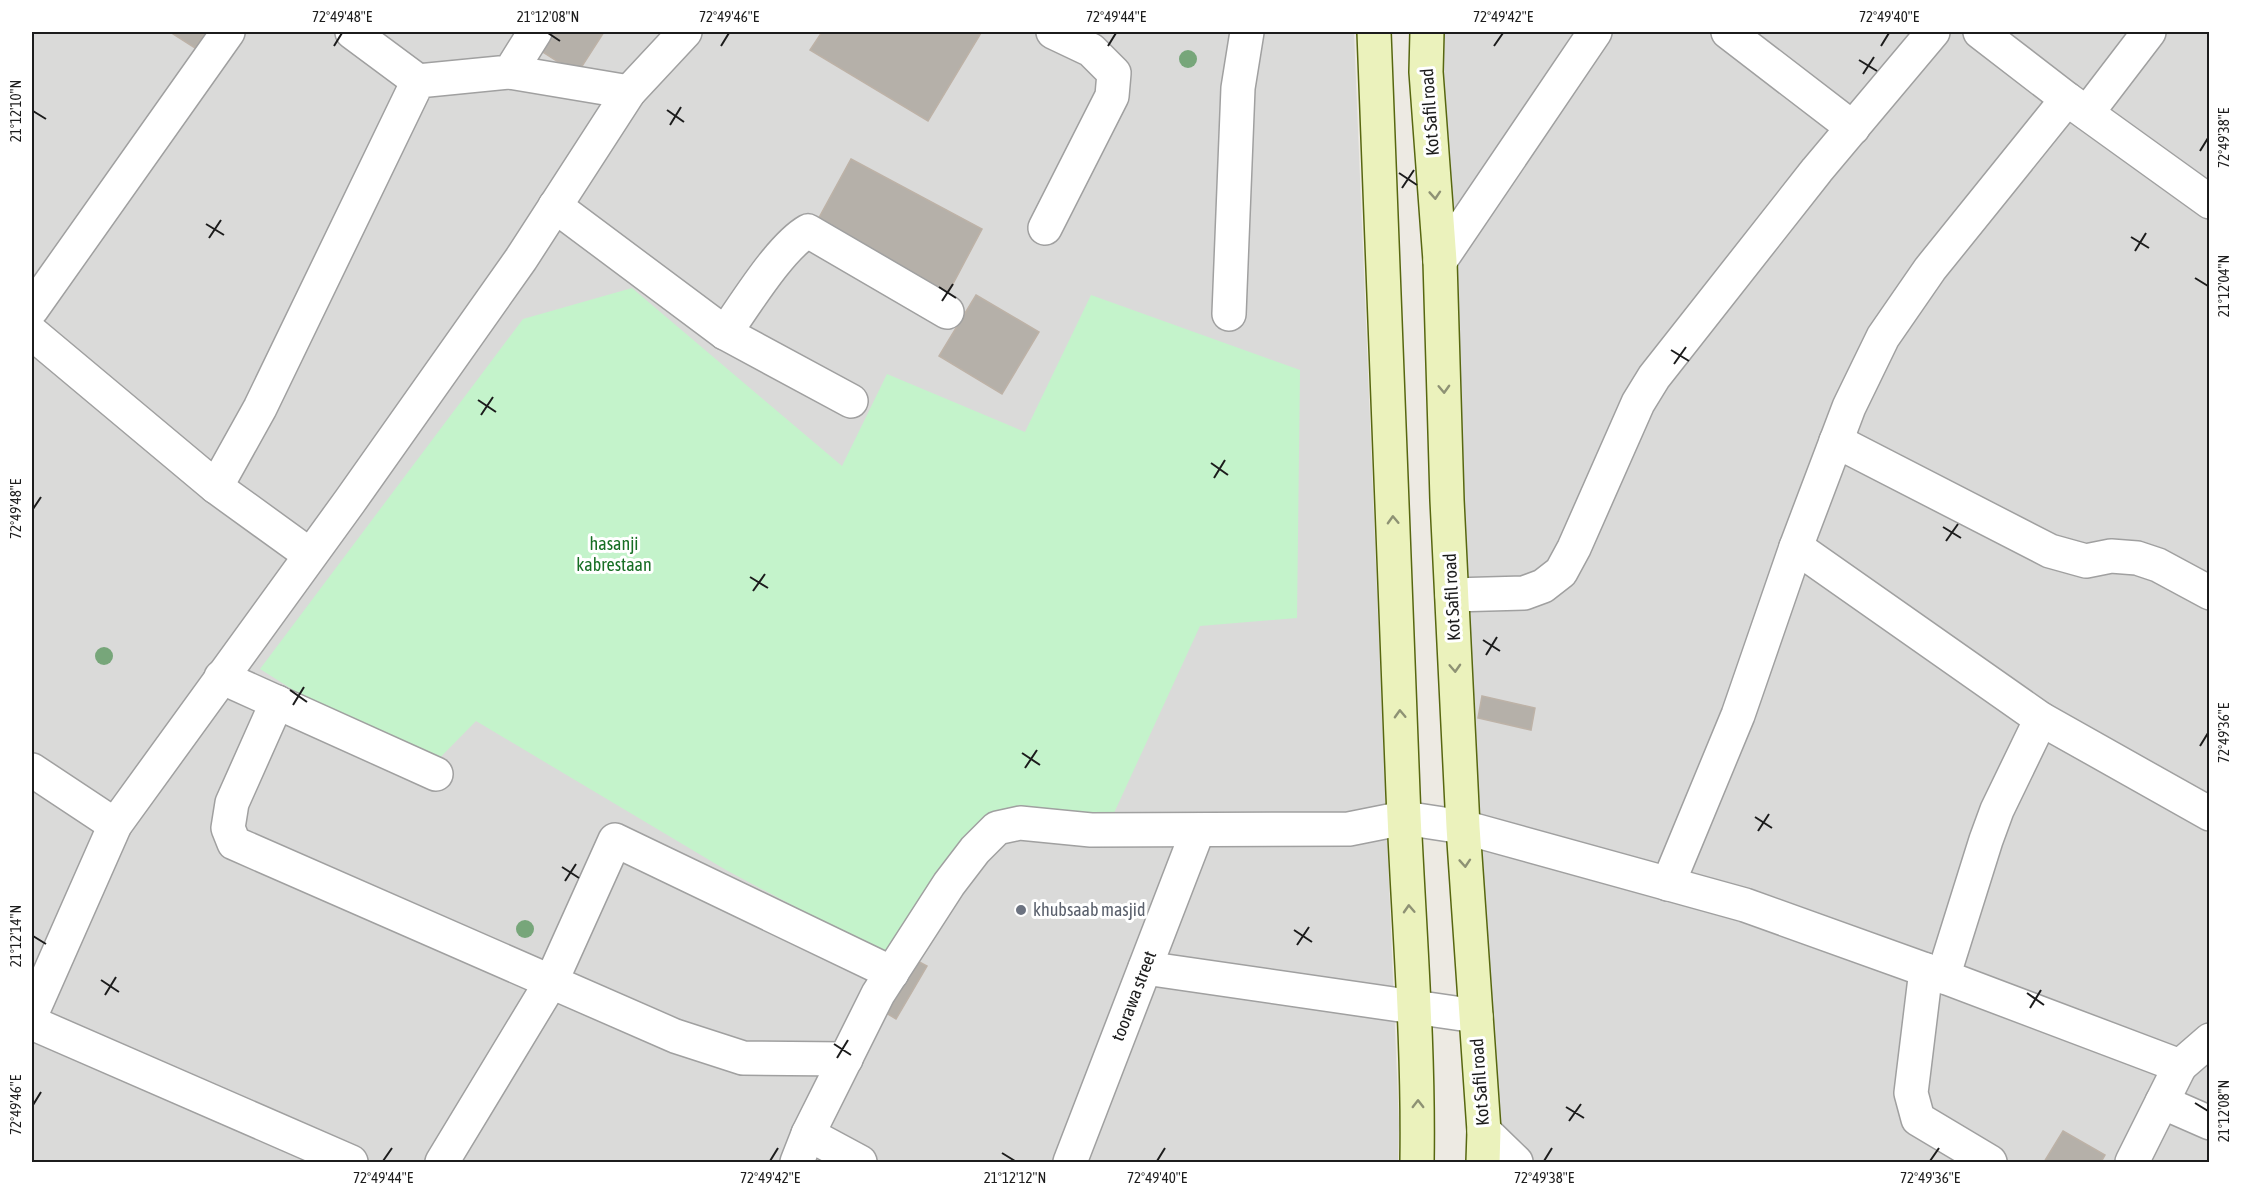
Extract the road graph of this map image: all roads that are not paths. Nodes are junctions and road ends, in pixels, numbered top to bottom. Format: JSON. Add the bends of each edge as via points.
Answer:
{"nodes":[{"id":1,"x":228,"y":32,"type":"edge"},
{"id":2,"x":352,"y":32,"type":"edge"},
{"id":3,"x":535,"y":32,"type":"edge"},
{"id":4,"x":685,"y":32,"type":"edge"},
{"id":5,"x":1053,"y":32,"type":"edge"},
{"id":6,"x":1247,"y":32,"type":"edge"},
{"id":7,"x":1374,"y":32,"type":"edge"},
{"id":8,"x":1427,"y":32,"type":"edge"},
{"id":9,"x":1595,"y":32,"type":"edge"},
{"id":10,"x":1728,"y":32,"type":"edge"},
{"id":11,"x":1933,"y":32,"type":"edge"},
{"id":12,"x":1980,"y":32,"type":"edge"},
{"id":13,"x":2149,"y":32,"type":"edge"},
{"id":14,"x":510,"y":72,"type":"junction"},
{"id":15,"x":418,"y":81,"type":"junction"},
{"id":16,"x":629,"y":92,"type":"junction"},
{"id":17,"x":2077,"y":106,"type":"junction"},
{"id":18,"x":1853,"y":128,"type":"junction"},
{"id":19,"x":2210,"y":202,"type":"edge"},
{"id":20,"x":555,"y":206,"type":"junction"},
{"id":21,"x":1046,"y":228,"type":"dead end"},
{"id":22,"x":1440,"y":261,"type":"junction"},
{"id":23,"x":32,"y":309,"type":"edge"},
{"id":24,"x":947,"y":312,"type":"dead end"},
{"id":25,"x":1229,"y":314,"type":"dead end"},
{"id":26,"x":32,"y":333,"type":"edge"},
{"id":27,"x":725,"y":333,"type":"junction"},
{"id":28,"x":852,"y":401,"type":"dead end"},
{"id":29,"x":1836,"y":441,"type":"junction"},
{"id":30,"x":216,"y":488,"type":"junction"},
{"id":31,"x":1796,"y":547,"type":"junction"},
{"id":32,"x":310,"y":555,"type":"junction"},
{"id":33,"x":2210,"y":593,"type":"edge"},
{"id":34,"x":1452,"y":595,"type":"junction"},
{"id":35,"x":221,"y":677,"type":"junction"},
{"id":36,"x":277,"y":702,"type":"junction"},
{"id":37,"x":2041,"y":719,"type":"junction"},
{"id":38,"x":32,"y":770,"type":"edge"},
{"id":39,"x":436,"y":774,"type":"dead end"},
{"id":40,"x":2210,"y":814,"type":"edge"},
{"id":41,"x":1404,"y":818,"type":"junction"},
{"id":42,"x":115,"y":825,"type":"junction"},
{"id":43,"x":1463,"y":827,"type":"junction"},
{"id":44,"x":1198,"y":830,"type":"junction"},
{"id":45,"x":1668,"y":884,"type":"junction"},
{"id":46,"x":1145,"y":968,"type":"junction"},
{"id":47,"x":892,"y":973,"type":"junction"},
{"id":48,"x":1935,"y":973,"type":"junction"},
{"id":49,"x":550,"y":982,"type":"junction"},
{"id":50,"x":1415,"y":1006,"type":"junction"},
{"id":51,"x":32,"y":1013,"type":"edge"},
{"id":52,"x":1476,"y":1016,"type":"junction"},
{"id":53,"x":32,"y":1023,"type":"edge"},
{"id":54,"x":2210,"y":1040,"type":"edge"},
{"id":55,"x":846,"y":1059,"type":"junction"},
{"id":56,"x":2180,"y":1066,"type":"junction"},
{"id":57,"x":2162,"y":1102,"type":"junction"},
{"id":58,"x":2210,"y":1123,"type":"edge"},
{"id":59,"x":1483,"y":1147,"type":"edge"},
{"id":60,"x":802,"y":1148,"type":"edge"},
{"id":61,"x":351,"y":1162,"type":"edge"},
{"id":62,"x":442,"y":1162,"type":"edge"},
{"id":63,"x":860,"y":1162,"type":"edge"},
{"id":64,"x":1070,"y":1162,"type":"edge"},
{"id":65,"x":1417,"y":1162,"type":"edge"},
{"id":66,"x":1516,"y":1162,"type":"edge"},
{"id":67,"x":1990,"y":1162,"type":"edge"},
{"id":68,"x":2132,"y":1162,"type":"edge"}],
"edges":[{"from":1,"to":23,"type":"street"},
{"from":2,"to":15,"type":"street"},
{"from":3,"to":14,"type":"street"},
{"from":4,"to":16,"type":"street"},
{"from":5,"to":21,"type":"street","via":[[1091,50],[1114,73],[1112,96]]},
{"from":6,"to":25,"type":"street","via":[[1238,88]]},
{"from":41,"to":7,"type":"main road","one_way":true},
{"from":8,"to":22,"type":"main road","name":"Kot Safil road","one_way":true,"via":[[1426,72]]},
{"from":9,"to":22,"type":"street"},
{"from":10,"to":18,"type":"street"},
{"from":11,"to":18,"type":"street"},
{"from":12,"to":17,"type":"street"},
{"from":13,"to":17,"type":"street"},
{"from":14,"to":15,"type":"street"},
{"from":14,"to":16,"type":"street"},
{"from":15,"to":30,"type":"street","via":[[260,408]]},
{"from":16,"to":20,"type":"street"},
{"from":17,"to":19,"type":"street"},
{"from":17,"to":29,"type":"street","via":[[1930,269],[1883,337]]},
{"from":18,"to":34,"type":"street","via":[[1654,377],[1638,403],[1561,572],[1524,593]]},
{"from":20,"to":27,"type":"street"},
{"from":20,"to":32,"type":"street"},
{"from":22,"to":34,"type":"main road","name":"Kot Safil road","one_way":true},
{"from":24,"to":27,"type":"street","via":[[808,231],[780,256]]},
{"from":26,"to":30,"type":"street"},
{"from":27,"to":28,"type":"street"},
{"from":29,"to":31,"type":"street"},
{"from":29,"to":33,"type":"street","via":[[2050,552],[2086,561],[2110,556],[2137,558]]},
{"from":30,"to":32,"type":"street"},
{"from":31,"to":37,"type":"street"},
{"from":31,"to":45,"type":"street","via":[[1738,715]]},
{"from":32,"to":35,"type":"street"},
{"from":34,"to":43,"type":"main road","name":"Kot Safil road","one_way":true},
{"from":35,"to":36,"type":"street"},
{"from":35,"to":42,"type":"street"},
{"from":36,"to":39,"type":"street"},
{"from":36,"to":49,"type":"street","via":[[232,803],[228,828],[234,843]]},
{"from":37,"to":40,"type":"street"},
{"from":37,"to":48,"type":"street","via":[[1997,810]]},
{"from":38,"to":42,"type":"street"},
{"from":41,"to":43,"type":"street"},
{"from":41,"to":44,"type":"street","via":[[1349,829]]},
{"from":50,"to":41,"type":"main road","one_way":true},
{"from":42,"to":51,"type":"street"},
{"from":43,"to":45,"type":"street"},
{"from":43,"to":52,"type":"main road","name":"Kot Safil road","one_way":true},
{"from":44,"to":46,"type":"street","name":"toorawa street"},
{"from":44,"to":47,"type":"street","via":[[1091,830],[1020,823],[997,828],[949,884]]},
{"from":45,"to":48,"type":"street","via":[[1745,905]]},
{"from":46,"to":50,"type":"street"},
{"from":46,"to":64,"type":"street","name":"toorawa street"},
{"from":47,"to":49,"type":"street","via":[[615,840]]},
{"from":47,"to":55,"type":"street"},
{"from":48,"to":56,"type":"street"},
{"from":48,"to":67,"type":"street","via":[[1911,1093],[1918,1119]]},
{"from":49,"to":55,"type":"street","via":[[675,1036],[743,1058]]},
{"from":49,"to":62,"type":"street"},
{"from":50,"to":52,"type":"street"},
{"from":65,"to":50,"type":"main road","one_way":true},
{"from":52,"to":59,"type":"main road","name":"Kot Safil road"},
{"from":53,"to":61,"type":"street"},
{"from":54,"to":56,"type":"street"},
{"from":55,"to":60,"type":"street"},
{"from":56,"to":57,"type":"street"},
{"from":57,"to":58,"type":"street"},
{"from":57,"to":68,"type":"street"},
{"from":59,"to":66,"type":"street"},
{"from":60,"to":63,"type":"street"}]}
